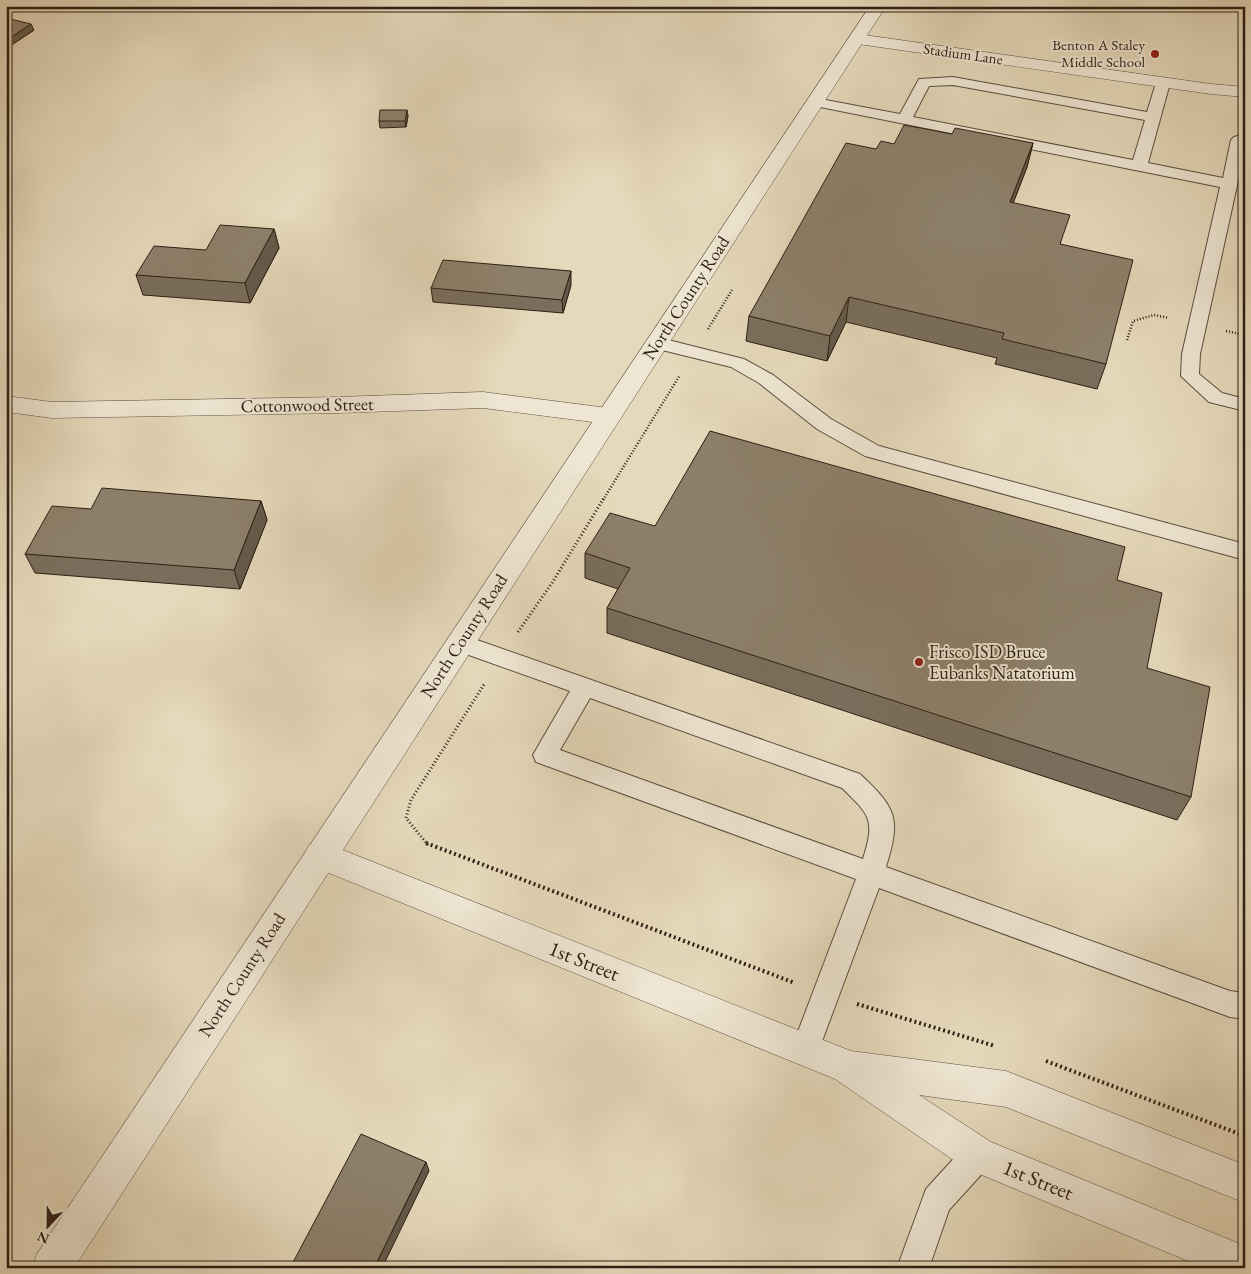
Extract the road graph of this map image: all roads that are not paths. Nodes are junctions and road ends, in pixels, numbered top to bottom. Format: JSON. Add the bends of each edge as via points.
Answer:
{"nodes":[{"id":1,"x":867,"y":23,"type":"edge"},
{"id":2,"x":1163,"y":82,"type":"junction"},
{"id":3,"x":1245,"y":92,"type":"edge"},
{"id":4,"x":815,"y":102,"type":"junction"},
{"id":5,"x":1153,"y":117,"type":"junction"},
{"id":6,"x":904,"y":120,"type":"junction"},
{"id":7,"x":1245,"y":139,"type":"edge"},
{"id":8,"x":1139,"y":166,"type":"junction"},
{"id":9,"x":1229,"y":184,"type":"junction"},
{"id":10,"x":656,"y":343,"type":"junction"},
{"id":11,"x":6,"y":404,"type":"edge"},
{"id":12,"x":1245,"y":405,"type":"edge"},
{"id":13,"x":608,"y":416,"type":"junction"},
{"id":14,"x":1245,"y":552,"type":"edge"},
{"id":15,"x":460,"y":643,"type":"junction"},
{"id":16,"x":584,"y":687,"type":"junction"},
{"id":17,"x":320,"y":855,"type":"junction"},
{"id":18,"x":871,"y":873,"type":"junction"},
{"id":19,"x":1245,"y":1006,"type":"edge"},
{"id":20,"x":805,"y":1050,"type":"junction"},
{"id":21,"x":847,"y":1067,"type":"junction"},
{"id":22,"x":978,"y":1155,"type":"junction"},
{"id":23,"x":1245,"y":1184,"type":"edge"},
{"id":24,"x":1245,"y":1265,"type":"edge"},
{"id":25,"x":51,"y":1268,"type":"edge"},
{"id":26,"x":913,"y":1268,"type":"edge"}],
"edges":[{"from":1,"to":2,"type":"street","name":"Stadium Lane","via":[[1070,70]]},
{"from":1,"to":4,"type":"street","name":"North County Road"},
{"from":2,"to":3,"type":"street","name":"Stadium Lane"},
{"from":2,"to":5,"type":"lane"},
{"from":4,"to":6,"type":"lane"},
{"from":4,"to":10,"type":"street","name":"North County Road"},
{"from":5,"to":6,"type":"lane","via":[[953,81],[924,82]]},
{"from":5,"to":8,"type":"lane"},
{"from":6,"to":8,"type":"lane"},
{"from":7,"to":9,"type":"lane","via":[[1239,140]]},
{"from":8,"to":9,"type":"lane"},
{"from":9,"to":12,"type":"lane","via":[[1191,354],[1190,376],[1216,398]]},
{"from":10,"to":13,"type":"street","name":"North County Road"},
{"from":10,"to":14,"type":"lane","via":[[737,363],[766,379],[824,424],[872,451]]},
{"from":11,"to":13,"type":"street","name":"Cottonwood Street","via":[[52,410],[338,406],[483,400]]},
{"from":13,"to":15,"type":"street","name":"North County Road"},
{"from":15,"to":16,"type":"lane"},
{"from":15,"to":17,"type":"street","name":"North County Road"},
{"from":16,"to":18,"type":"lane","via":[[851,781],[873,802],[882,820],[882,838]]},
{"from":16,"to":18,"type":"lane","via":[[545,754]]},
{"from":17,"to":20,"type":"street","name":"1st Street"},
{"from":17,"to":25,"type":"street","name":"North County Road"},
{"from":18,"to":19,"type":"lane","via":[[1230,1004]]},
{"from":18,"to":20,"type":"lane"},
{"from":20,"to":21,"type":"street","name":"1st Street"},
{"from":21,"to":22,"type":"street","name":"1st Street"},
{"from":21,"to":23,"type":"street","name":"1st Street","via":[[1006,1089]]},
{"from":22,"to":24,"type":"street","name":"1st Street"},
{"from":22,"to":26,"type":"lane","via":[[937,1200]]}]}
